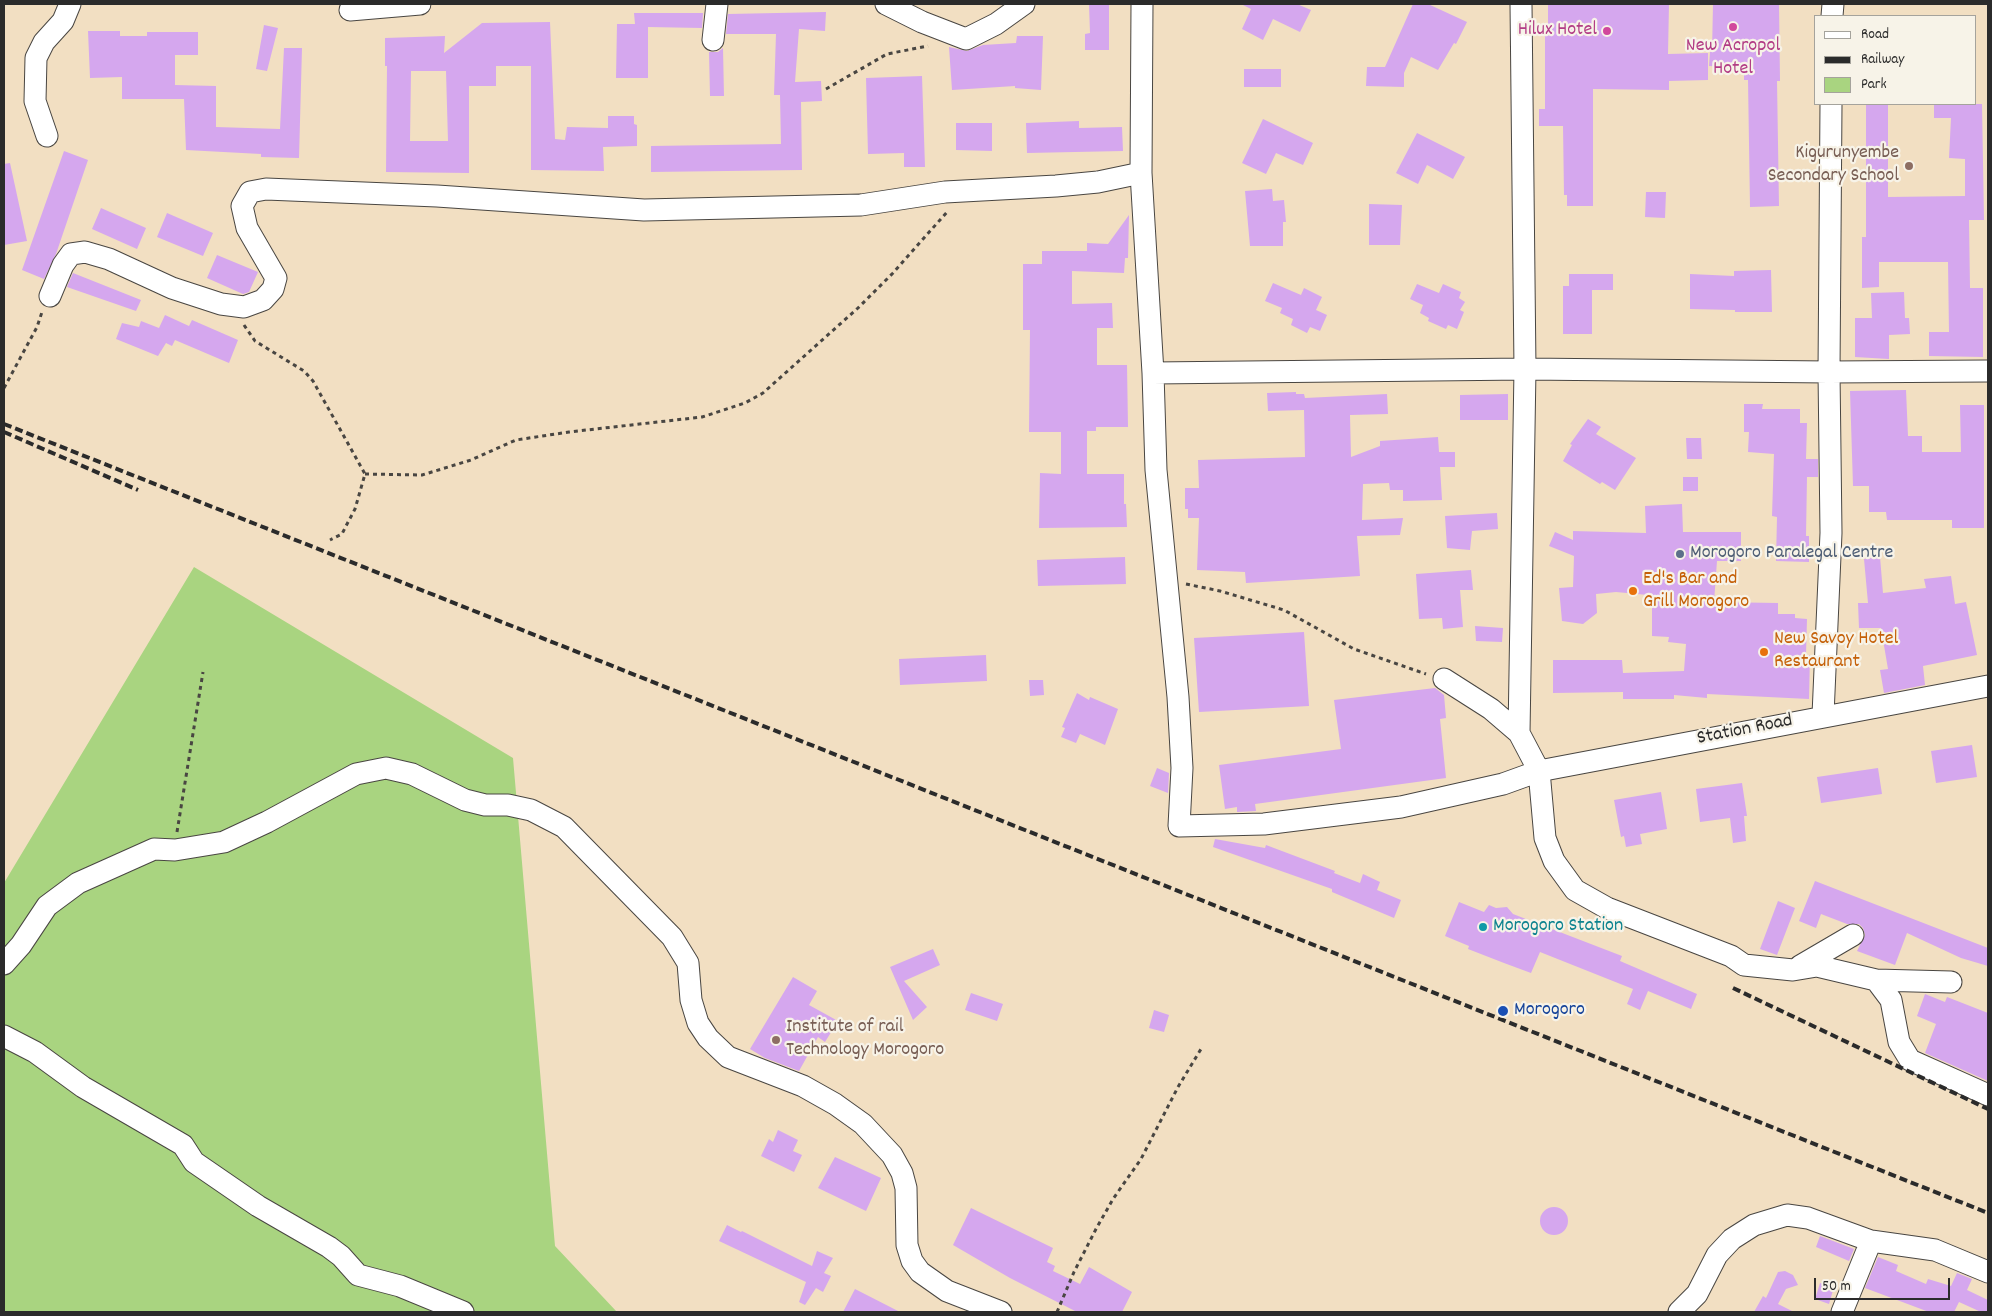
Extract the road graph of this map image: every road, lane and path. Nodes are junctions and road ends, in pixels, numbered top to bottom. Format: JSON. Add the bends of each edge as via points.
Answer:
{"nodes":[{"id":1,"x":70,"y":4,"type":"edge"},
{"id":2,"x":420,"y":4,"type":"edge"},
{"id":3,"x":717,"y":4,"type":"edge"},
{"id":4,"x":886,"y":4,"type":"edge"},
{"id":5,"x":1024,"y":4,"type":"edge"},
{"id":6,"x":1142,"y":4,"type":"edge"},
{"id":7,"x":1521,"y":4,"type":"edge"},
{"id":8,"x":350,"y":10,"type":"dead end"},
{"id":9,"x":713,"y":40,"type":"dead end"},
{"id":10,"x":936,"y":45,"type":"dead end"},
{"id":11,"x":826,"y":89,"type":"dead end"},
{"id":12,"x":1831,"y":105,"type":"edge"},
{"id":13,"x":47,"y":136,"type":"dead end"},
{"id":14,"x":1140,"y":174,"type":"junction"},
{"id":15,"x":972,"y":191,"type":"junction"},
{"id":16,"x":50,"y":296,"type":"joint"},
{"id":17,"x":244,"y":307,"type":"junction"},
{"id":18,"x":1525,"y":370,"type":"junction"},
{"id":19,"x":1988,"y":371,"type":"edge"},
{"id":20,"x":1829,"y":372,"type":"junction"},
{"id":21,"x":1153,"y":373,"type":"junction"},
{"id":22,"x":4,"y":388,"type":"edge"},
{"id":23,"x":365,"y":474,"type":"junction"},
{"id":24,"x":330,"y":540,"type":"dead end"},
{"id":25,"x":1168,"y":580,"type":"junction"},
{"id":26,"x":203,"y":672,"type":"dead end"},
{"id":27,"x":1444,"y":679,"type":"joint"},
{"id":28,"x":1988,"y":686,"type":"edge"},
{"id":29,"x":1823,"y":715,"type":"junction"},
{"id":30,"x":1519,"y":733,"type":"junction"},
{"id":31,"x":1538,"y":772,"type":"junction"},
{"id":32,"x":175,"y":850,"type":"junction"},
{"id":33,"x":1853,"y":935,"type":"dead end"},
{"id":34,"x":4,"y":964,"type":"edge"},
{"id":35,"x":1793,"y":970,"type":"junction"},
{"id":36,"x":1876,"y":980,"type":"junction"},
{"id":37,"x":1951,"y":982,"type":"dead end"},
{"id":38,"x":4,"y":1036,"type":"edge"},
{"id":39,"x":1201,"y":1049,"type":"dead end"},
{"id":40,"x":1988,"y":1095,"type":"edge"},
{"id":41,"x":1871,"y":1241,"type":"junction"},
{"id":42,"x":1988,"y":1272,"type":"edge"},
{"id":43,"x":463,"y":1312,"type":"edge"},
{"id":44,"x":1001,"y":1312,"type":"edge"},
{"id":45,"x":1057,"y":1312,"type":"edge"},
{"id":46,"x":1679,"y":1312,"type":"edge"},
{"id":47,"x":1842,"y":1312,"type":"edge"}],
"edges":[{"from":1,"to":13,"type":"street","via":[[63,21],[44,42],[36,58],[35,101]]},
{"from":2,"to":8,"type":"street"},
{"from":3,"to":9,"type":"street"},
{"from":4,"to":5,"type":"street","via":[[966,39],[996,24]]},
{"from":6,"to":14,"type":"street"},
{"from":7,"to":18,"type":"street"},
{"from":10,"to":11,"type":"path","via":[[887,54]]},
{"from":12,"to":20,"type":"street"},
{"from":14,"to":15,"type":"street","via":[[1098,182]]},
{"from":14,"to":21,"type":"street"},
{"from":15,"to":17,"type":"street","via":[[860,205],[644,210],[266,189],[250,192],[242,206],[247,228],[276,278],[273,289],[263,300]]},
{"from":15,"to":23,"type":"path","via":[[945,214],[858,308],[763,393],[745,403],[702,417],[516,440],[472,460],[422,475]]},
{"from":16,"to":17,"type":"street","via":[[71,254],[85,252],[190,295]]},
{"from":16,"to":22,"type":"path"},
{"from":17,"to":23,"type":"path","via":[[244,325],[255,341],[304,371],[313,381]]},
{"from":18,"to":20,"type":"street"},
{"from":18,"to":21,"type":"street"},
{"from":18,"to":30,"type":"street"},
{"from":19,"to":20,"type":"street"},
{"from":20,"to":29,"type":"street","via":[[1831,533]]},
{"from":21,"to":25,"type":"street","via":[[1156,470]]},
{"from":23,"to":24,"type":"path","via":[[355,509],[342,534]]},
{"from":25,"to":27,"type":"path","via":[[1266,604],[1300,618],[1354,650]]},
{"from":25,"to":31,"type":"street","name":"Station Road","via":[[1181,760],[1179,826],[1264,824],[1378,810],[1503,784]]},
{"from":26,"to":32,"type":"path"},
{"from":27,"to":30,"type":"street","via":[[1491,709]]},
{"from":28,"to":29,"type":"street","name":"Station Road"},
{"from":29,"to":31,"type":"street","name":"Station Road"},
{"from":30,"to":31,"type":"street"},
{"from":31,"to":35,"type":"street","via":[[1545,838],[1554,861],[1575,890],[1620,914],[1731,956],[1744,965]]},
{"from":32,"to":34,"type":"street","via":[[154,849],[78,883],[47,906]]},
{"from":32,"to":44,"type":"street","via":[[224,842],[356,774],[386,768],[412,774],[465,800],[531,810],[564,827],[672,937],[688,963],[691,1000],[698,1023],[708,1038],[728,1057],[803,1086],[863,1124],[892,1155],[902,1173],[908,1204],[908,1245],[912,1261],[920,1272],[947,1291]]},
{"from":33,"to":35,"type":"street"},
{"from":35,"to":36,"type":"street","via":[[1817,966]]},
{"from":36,"to":37,"type":"street"},
{"from":36,"to":40,"type":"street","via":[[1891,1000],[1899,1042],[1910,1060]]},
{"from":38,"to":43,"type":"street","via":[[35,1052],[83,1087],[170,1136],[182,1145],[194,1162],[258,1206],[329,1247],[358,1275],[400,1286]]},
{"from":39,"to":45,"type":"path","via":[[1142,1159],[1096,1229]]},
{"from":41,"to":42,"type":"street","via":[[1935,1250]]},
{"from":41,"to":46,"type":"street","via":[[1808,1218],[1787,1215],[1754,1225],[1732,1239],[1717,1255],[1697,1294]]},
{"from":41,"to":47,"type":"street"}]}
